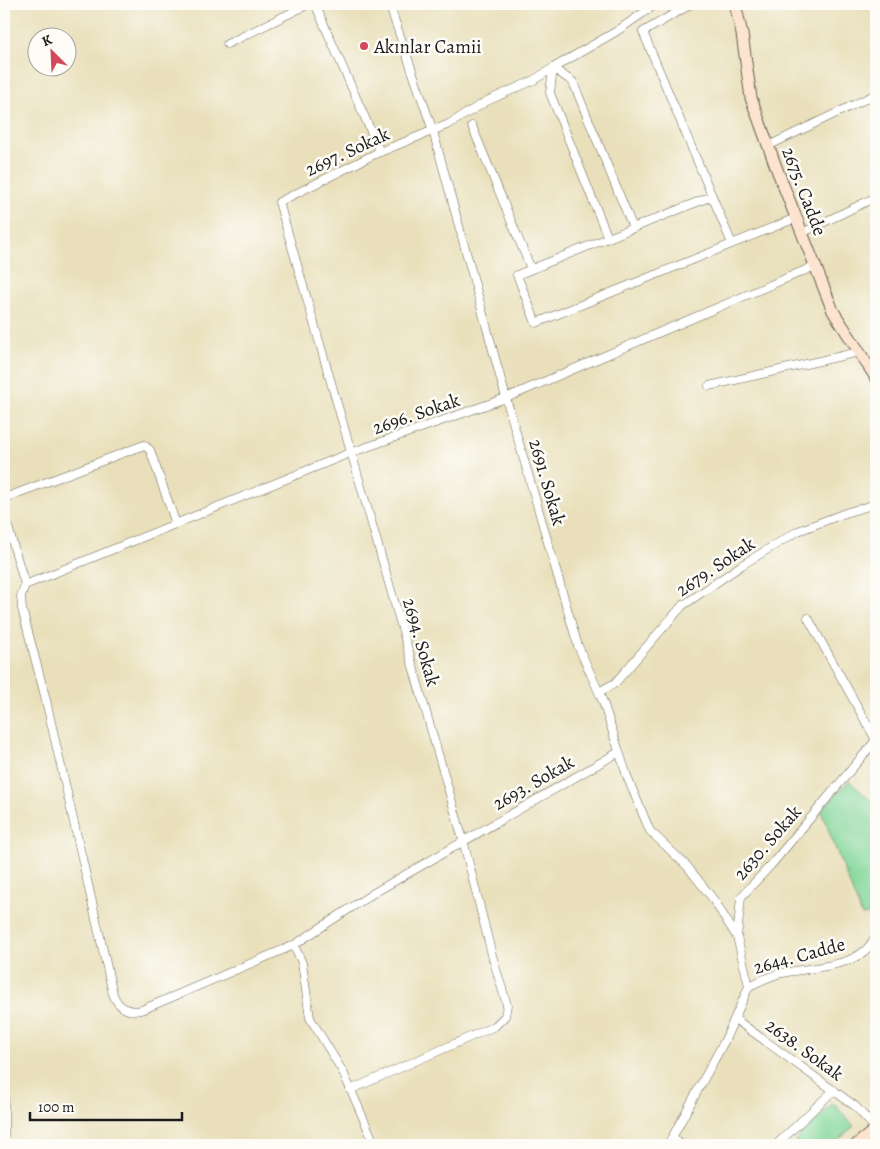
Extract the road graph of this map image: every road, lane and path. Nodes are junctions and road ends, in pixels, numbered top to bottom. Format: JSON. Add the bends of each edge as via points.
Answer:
{"nodes":[{"id":1,"x":309,"y":4,"type":"edge"},
{"id":2,"x":315,"y":4,"type":"edge"},
{"id":3,"x":389,"y":4,"type":"edge"},
{"id":4,"x":656,"y":4,"type":"edge"},
{"id":5,"x":691,"y":4,"type":"edge"},
{"id":6,"x":735,"y":4,"type":"edge"},
{"id":7,"x":227,"y":44,"type":"dead end"},
{"id":8,"x":553,"y":68,"type":"junction"},
{"id":9,"x":876,"y":94,"type":"edge"},
{"id":10,"x":472,"y":126,"type":"dead end"},
{"id":11,"x":433,"y":131,"type":"junction"},
{"id":12,"x":768,"y":146,"type":"junction"},
{"id":13,"x":380,"y":152,"type":"junction"},
{"id":14,"x":712,"y":196,"type":"junction"},
{"id":15,"x":876,"y":197,"type":"edge"},
{"id":16,"x":796,"y":218,"type":"junction"},
{"id":17,"x":633,"y":228,"type":"junction"},
{"id":18,"x":802,"y":233,"type":"junction"},
{"id":19,"x":608,"y":238,"type":"junction"},
{"id":20,"x":732,"y":244,"type":"junction"},
{"id":21,"x":815,"y":266,"type":"junction"},
{"id":22,"x":532,"y":269,"type":"junction"},
{"id":23,"x":860,"y":352,"type":"junction"},
{"id":24,"x":876,"y":378,"type":"edge"},
{"id":25,"x":710,"y":386,"type":"dead end"},
{"id":26,"x":506,"y":398,"type":"junction"},
{"id":27,"x":350,"y":453,"type":"junction"},
{"id":28,"x":4,"y":503,"type":"edge"},
{"id":29,"x":876,"y":504,"type":"edge"},
{"id":30,"x":4,"y":513,"type":"edge"},
{"id":31,"x":176,"y":524,"type":"junction"},
{"id":32,"x":25,"y":586,"type":"junction"},
{"id":33,"x":808,"y":618,"type":"dead end"},
{"id":34,"x":599,"y":692,"type":"junction"},
{"id":35,"x":876,"y":740,"type":"edge"},
{"id":36,"x":619,"y":752,"type":"junction"},
{"id":37,"x":463,"y":840,"type":"junction"},
{"id":38,"x":876,"y":933,"type":"edge"},
{"id":39,"x":737,"y":937,"type":"junction"},
{"id":40,"x":294,"y":945,"type":"junction"},
{"id":41,"x":749,"y":986,"type":"junction"},
{"id":42,"x":735,"y":1019,"type":"junction"},
{"id":43,"x":4,"y":1066,"type":"edge"},
{"id":44,"x":350,"y":1090,"type":"junction"},
{"id":45,"x":834,"y":1090,"type":"junction"},
{"id":46,"x":876,"y":1129,"type":"edge"},
{"id":47,"x":4,"y":1137,"type":"edge"},
{"id":48,"x":674,"y":1138,"type":"junction"},
{"id":49,"x":375,"y":1145,"type":"edge"},
{"id":50,"x":668,"y":1145,"type":"edge"},
{"id":51,"x":681,"y":1145,"type":"edge"},
{"id":52,"x":776,"y":1145,"type":"edge"},
{"id":53,"x":856,"y":1145,"type":"edge"}],
"edges":[{"from":1,"to":7,"type":"street"},
{"from":2,"to":13,"type":"street"},
{"from":3,"to":11,"type":"street","name":"2691. Sokak"},
{"from":4,"to":8,"type":"street","name":"2697. Sokak"},
{"from":5,"to":14,"type":"street","via":[[642,32]]},
{"from":6,"to":12,"type":"street","name":"2675. Cadde","via":[[751,98]]},
{"from":8,"to":11,"type":"street","name":"2697. Sokak"},
{"from":8,"to":17,"type":"street","via":[[573,82]]},
{"from":8,"to":19,"type":"street","via":[[550,93]]},
{"from":9,"to":12,"type":"street"},
{"from":10,"to":22,"type":"street"},
{"from":11,"to":13,"type":"street","name":"2697. Sokak"},
{"from":11,"to":26,"type":"street","name":"2691. Sokak"},
{"from":12,"to":16,"type":"street","name":"2675. Cadde"},
{"from":13,"to":27,"type":"street","name":"2697. Sokak","via":[[279,202]]},
{"from":14,"to":17,"type":"street"},
{"from":14,"to":20,"type":"street"},
{"from":15,"to":18,"type":"street"},
{"from":16,"to":18,"type":"street","name":"2675. Cadde"},
{"from":16,"to":20,"type":"street"},
{"from":17,"to":19,"type":"street"},
{"from":18,"to":21,"type":"street","name":"2675. Cadde"},
{"from":19,"to":22,"type":"street"},
{"from":20,"to":22,"type":"street","via":[[536,323],[517,275]]},
{"from":21,"to":23,"type":"street","name":"2675. Cadde","via":[[833,311]]},
{"from":21,"to":26,"type":"street","name":"2696. Sokak"},
{"from":23,"to":24,"type":"street","name":"2675. Cadde"},
{"from":23,"to":25,"type":"street"},
{"from":26,"to":27,"type":"street","name":"2696. Sokak"},
{"from":26,"to":34,"type":"street","name":"2691. Sokak","via":[[578,646]]},
{"from":27,"to":31,"type":"street","name":"2696. Sokak"},
{"from":27,"to":37,"type":"street","name":"2694. Sokak"},
{"from":28,"to":31,"type":"street","via":[[10,496],[144,445],[150,450]]},
{"from":29,"to":34,"type":"street","name":"2679. Sokak","via":[[798,531],[742,565],[682,606],[615,683]]},
{"from":30,"to":32,"type":"street"},
{"from":31,"to":32,"type":"street","name":"2696. Sokak"},
{"from":32,"to":40,"type":"street","name":"2693. Sokak","via":[[21,596],[22,610],[46,696],[117,1002],[128,1010],[139,1011]]},
{"from":33,"to":35,"type":"street"},
{"from":34,"to":36,"type":"street","name":"2691. Sokak"},
{"from":35,"to":39,"type":"street","name":"2630. Sokak","via":[[741,897]]},
{"from":36,"to":37,"type":"street","name":"2693. Sokak"},
{"from":36,"to":39,"type":"street","name":"2691. Sokak","via":[[650,831],[687,866]]},
{"from":37,"to":40,"type":"street","name":"2693. Sokak"},
{"from":37,"to":44,"type":"street","name":"2694. Sokak","via":[[507,1005],[505,1016],[495,1026]]},
{"from":38,"to":41,"type":"street","name":"2644. Cadde","via":[[874,943],[853,959],[776,974]]},
{"from":39,"to":41,"type":"street","name":"2630. Sokak"},
{"from":40,"to":44,"type":"street","via":[[302,963],[310,1018],[343,1072]]},
{"from":41,"to":42,"type":"street"},
{"from":42,"to":45,"type":"street","name":"2638. Sokak"},
{"from":42,"to":48,"type":"street"},
{"from":43,"to":47,"type":"street"},
{"from":44,"to":49,"type":"street"},
{"from":45,"to":46,"type":"street","name":"2638. Sokak","via":[[855,1106]]},
{"from":45,"to":52,"type":"street"},
{"from":46,"to":53,"type":"street"},
{"from":48,"to":50,"type":"street"},
{"from":48,"to":51,"type":"street"}]}
